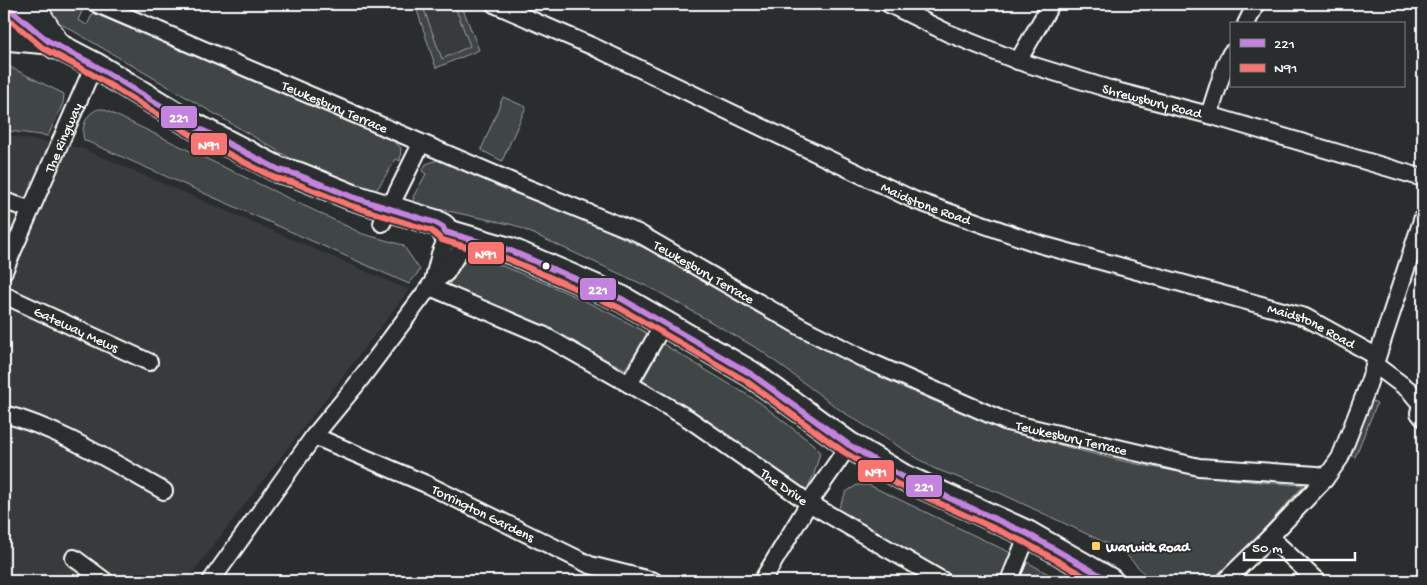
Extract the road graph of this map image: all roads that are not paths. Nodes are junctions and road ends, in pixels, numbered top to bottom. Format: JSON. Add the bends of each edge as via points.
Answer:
{"nodes":[{"id":1,"x":4,"y":4,"type":"edge"},
{"id":2,"x":29,"y":4,"type":"edge"},
{"id":3,"x":97,"y":4,"type":"edge"},
{"id":4,"x":494,"y":4,"type":"edge"},
{"id":5,"x":889,"y":4,"type":"edge"},
{"id":6,"x":1051,"y":4,"type":"edge"},
{"id":7,"x":1256,"y":4,"type":"edge"},
{"id":8,"x":1247,"y":22,"type":"edge"},
{"id":9,"x":4,"y":37,"type":"edge"},
{"id":10,"x":52,"y":43,"type":"junction"},
{"id":11,"x":1230,"y":55,"type":"edge"},
{"id":12,"x":1018,"y":60,"type":"junction"},
{"id":13,"x":94,"y":65,"type":"junction"},
{"id":14,"x":1209,"y":115,"type":"junction"},
{"id":15,"x":421,"y":144,"type":"junction"},
{"id":16,"x":1423,"y":178,"type":"edge"},
{"id":17,"x":4,"y":201,"type":"edge"},
{"id":18,"x":30,"y":209,"type":"junction"},
{"id":19,"x":385,"y":216,"type":"junction"},
{"id":20,"x":1423,"y":217,"type":"edge"},
{"id":21,"x":454,"y":234,"type":"junction"},
{"id":22,"x":4,"y":271,"type":"edge"},
{"id":23,"x":432,"y":284,"type":"junction"},
{"id":24,"x":4,"y":295,"type":"edge"},
{"id":25,"x":664,"y":323,"type":"junction"},
{"id":26,"x":1375,"y":360,"type":"junction"},
{"id":27,"x":149,"y":362,"type":"dead end"},
{"id":28,"x":629,"y":384,"type":"junction"},
{"id":29,"x":4,"y":414,"type":"edge"},
{"id":30,"x":1423,"y":418,"type":"edge"},
{"id":31,"x":314,"y":436,"type":"junction"},
{"id":32,"x":849,"y":445,"type":"junction"},
{"id":33,"x":1325,"y":478,"type":"junction"},
{"id":34,"x":164,"y":491,"type":"dead end"},
{"id":35,"x":809,"y":502,"type":"junction"},
{"id":36,"x":1028,"y":534,"type":"junction"},
{"id":37,"x":1270,"y":537,"type":"junction"},
{"id":38,"x":74,"y":558,"type":"dead end"},
{"id":39,"x":105,"y":581,"type":"edge"},
{"id":40,"x":211,"y":581,"type":"edge"},
{"id":41,"x":654,"y":581,"type":"edge"},
{"id":42,"x":762,"y":581,"type":"edge"},
{"id":43,"x":943,"y":581,"type":"edge"},
{"id":44,"x":1009,"y":581,"type":"edge"},
{"id":45,"x":1110,"y":581,"type":"edge"},
{"id":46,"x":1225,"y":581,"type":"edge"},
{"id":47,"x":1317,"y":581,"type":"edge"}],
"edges":[{"from":1,"to":10,"type":"main road"},
{"from":2,"to":10,"type":"highway"},
{"from":3,"to":15,"type":"street","name":"Tewkesbury Terrace"},
{"from":4,"to":26,"type":"street","name":"Maidstone Road","via":[[594,47],[914,200],[1039,244],[1305,317]]},
{"from":5,"to":12,"type":"street","name":"Shrewsbury Road","via":[[948,33]]},
{"from":6,"to":12,"type":"street"},
{"from":7,"to":8,"type":"street"},
{"from":9,"to":10,"type":"main road"},
{"from":10,"to":13,"type":"main road"},
{"from":11,"to":14,"type":"street"},
{"from":12,"to":14,"type":"street","name":"Shrewsbury Road","via":[[1116,91]]},
{"from":13,"to":18,"type":"street","name":"The Ringway"},
{"from":13,"to":19,"type":"main road","via":[[194,126],[280,170],[309,196]]},
{"from":14,"to":16,"type":"street","name":"Shrewsbury Road"},
{"from":15,"to":19,"type":"street"},
{"from":15,"to":33,"type":"street","name":"Tewkesbury Terrace","via":[[638,233],[866,360],[1007,422],[1199,467]]},
{"from":17,"to":18,"type":"street"},
{"from":18,"to":22,"type":"street","name":"The Ringway"},
{"from":19,"to":21,"type":"main road","via":[[426,236]]},
{"from":20,"to":26,"type":"street"},
{"from":21,"to":23,"type":"street","via":[[446,273]]},
{"from":21,"to":25,"type":"main road","via":[[511,251],[571,276]]},
{"from":23,"to":28,"type":"street","name":"The Drive","via":[[543,336]]},
{"from":23,"to":31,"type":"street"},
{"from":24,"to":27,"type":"street","name":"Gateway Mews"},
{"from":25,"to":28,"type":"street"},
{"from":25,"to":32,"type":"main road","via":[[751,374]]},
{"from":26,"to":30,"type":"street","name":"Maidstone Road","via":[[1421,404],[1418,413]]},
{"from":26,"to":33,"type":"street","via":[[1340,458]]},
{"from":28,"to":35,"type":"street","name":"The Drive","via":[[689,419]]},
{"from":29,"to":34,"type":"street","via":[[21,418],[97,454]]},
{"from":31,"to":40,"type":"street"},
{"from":31,"to":41,"type":"street","name":"Torrington Gardens","via":[[426,484],[590,565]]},
{"from":32,"to":35,"type":"street"},
{"from":32,"to":36,"type":"main road","via":[[901,476]]},
{"from":33,"to":37,"type":"street"},
{"from":35,"to":42,"type":"street"},
{"from":35,"to":43,"type":"street","name":"The Drive"},
{"from":36,"to":44,"type":"street"},
{"from":36,"to":45,"type":"main road"},
{"from":37,"to":46,"type":"street"},
{"from":37,"to":47,"type":"street"},
{"from":38,"to":39,"type":"street"}]}
